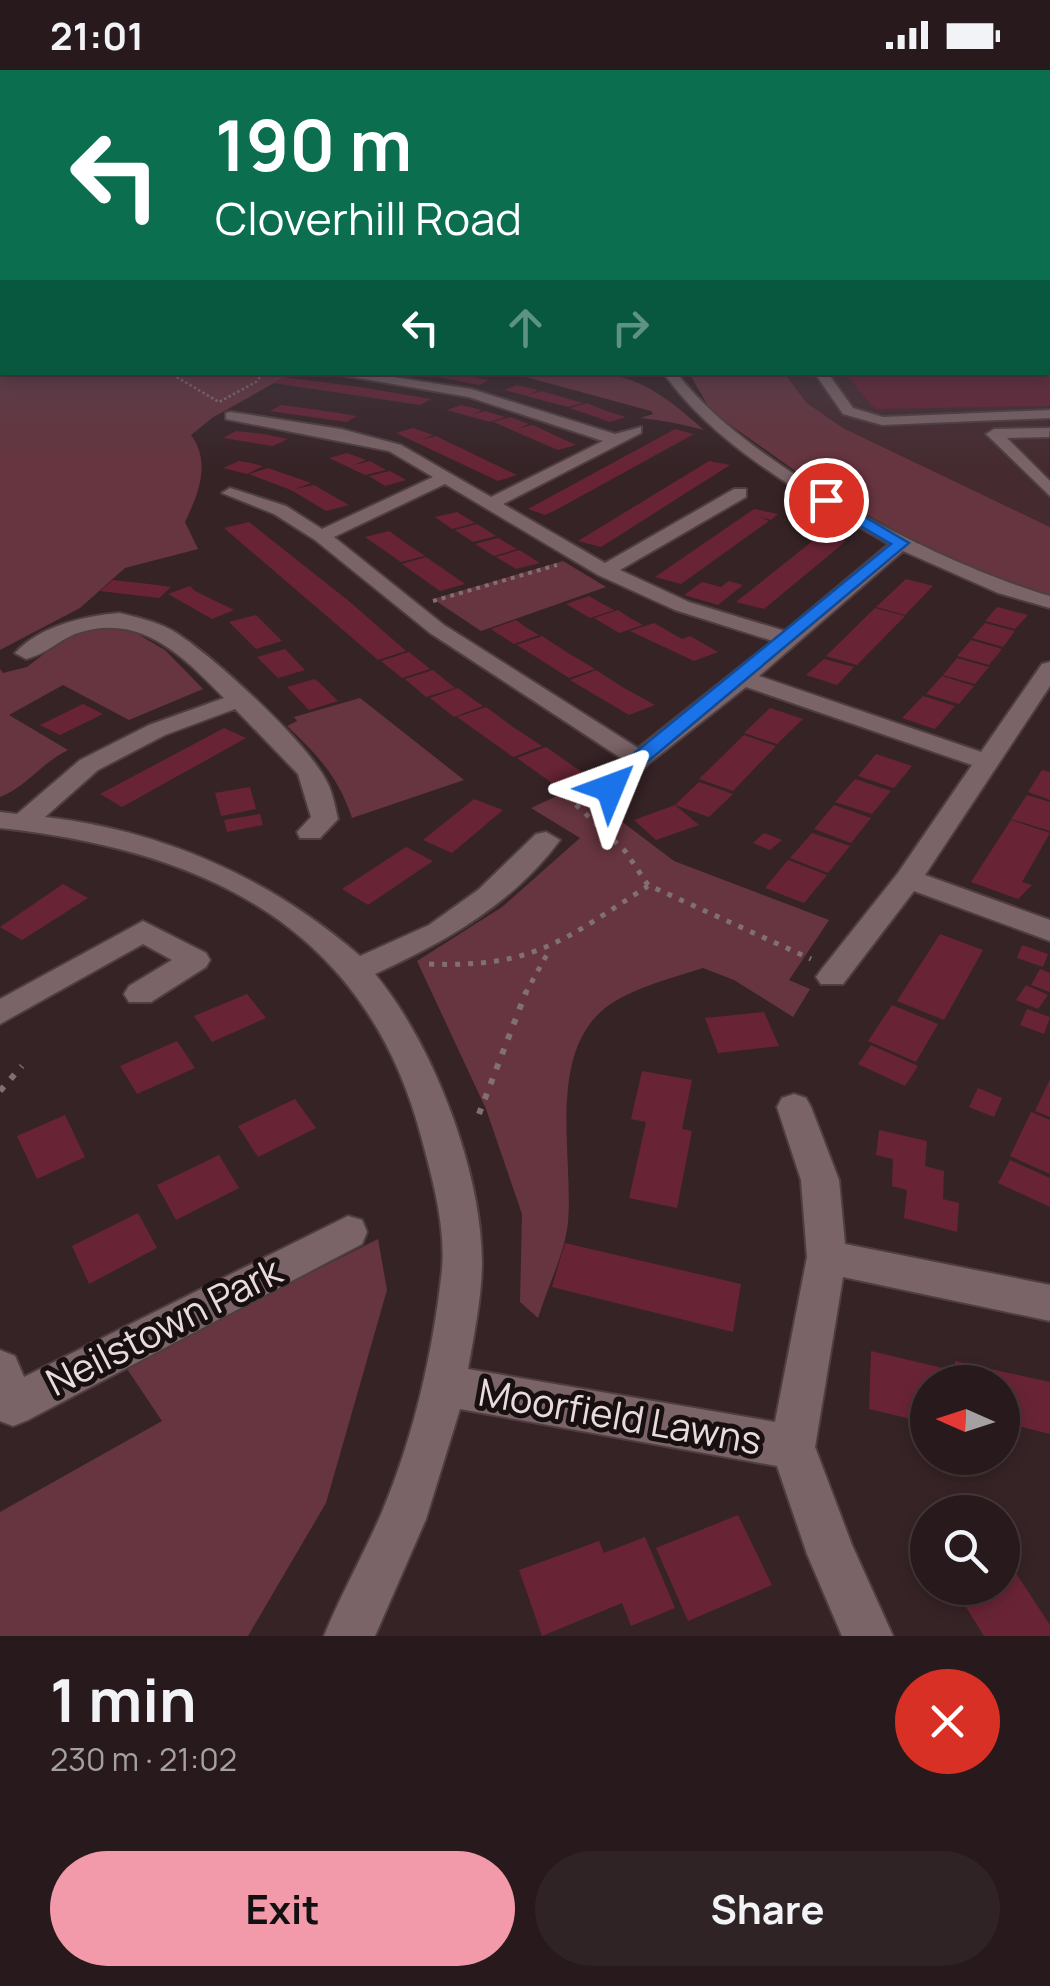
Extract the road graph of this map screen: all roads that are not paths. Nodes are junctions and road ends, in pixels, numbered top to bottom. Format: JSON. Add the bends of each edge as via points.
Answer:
{"nodes":[{"id":1,"x":349,"y":375,"type":"edge"},
{"id":2,"x":671,"y":375,"type":"edge"},
{"id":3,"x":822,"y":375,"type":"edge"},
{"id":4,"x":888,"y":408,"type":"dead end"},
{"id":5,"x":1050,"y":414,"type":"edge"},
{"id":6,"x":231,"y":416,"type":"dead end"},
{"id":7,"x":900,"y":421,"type":"junction"},
{"id":8,"x":636,"y":430,"type":"dead end"},
{"id":9,"x":1050,"y":432,"type":"edge"},
{"id":10,"x":617,"y":440,"type":"junction"},
{"id":11,"x":446,"y":477,"type":"junction"},
{"id":12,"x":1050,"y":492,"type":"edge"},
{"id":13,"x":230,"y":493,"type":"dead end"},
{"id":14,"x":740,"y":493,"type":"dead end"},
{"id":15,"x":492,"y":503,"type":"junction"},
{"id":16,"x":321,"y":536,"type":"junction"},
{"id":17,"x":901,"y":543,"type":"junction"},
{"id":18,"x":605,"y":571,"type":"junction"},
{"id":19,"x":1050,"y":602,"type":"edge"},
{"id":20,"x":789,"y":639,"type":"junction"},
{"id":21,"x":26,"y":653,"type":"dead end"},
{"id":22,"x":1050,"y":669,"type":"edge"},
{"id":23,"x":743,"y":678,"type":"junction"},
{"id":24,"x":239,"y":700,"type":"junction"},
{"id":25,"x":639,"y":759,"type":"junction"},
{"id":26,"x":989,"y":764,"type":"junction"},
{"id":27,"x":610,"y":788,"type":"dead end"},
{"id":28,"x":12,"y":821,"type":"edge"},
{"id":29,"x":310,"y":832,"type":"dead end"},
{"id":30,"x":546,"y":840,"type":"dead end"},
{"id":31,"x":908,"y":879,"type":"junction"},
{"id":32,"x":1050,"y":931,"type":"edge"},
{"id":33,"x":822,"y":968,"type":"road end"},
{"id":34,"x":356,"y":970,"type":"junction"},
{"id":35,"x":140,"y":994,"type":"dead end"},
{"id":36,"x":0,"y":1013,"type":"edge"},
{"id":37,"x":794,"y":1107,"type":"dead end"},
{"id":38,"x":348,"y":1232,"type":"dead end"},
{"id":39,"x":827,"y":1257,"type":"junction"},
{"id":40,"x":1050,"y":1303,"type":"edge"},
{"id":41,"x":0,"y":1370,"type":"edge"},
{"id":42,"x":448,"y":1386,"type":"junction"},
{"id":43,"x":793,"y":1448,"type":"junction"},
{"id":44,"x":349,"y":1636,"type":"edge"},
{"id":45,"x":868,"y":1636,"type":"edge"}],
"edges":[{"from":1,"to":10,"type":"street","via":[[471,393]]},
{"from":2,"to":17,"type":"street","via":[[693,405],[739,440]]},
{"from":3,"to":7,"type":"street","via":[[861,418]]},
{"from":4,"to":7,"type":"street"},
{"from":5,"to":7,"type":"street"},
{"from":6,"to":11,"type":"street","via":[[395,448]]},
{"from":8,"to":10,"type":"street"},
{"from":9,"to":12,"type":"street","via":[[994,434]]},
{"from":10,"to":15,"type":"street"},
{"from":11,"to":15,"type":"street"},
{"from":11,"to":16,"type":"street"},
{"from":13,"to":16,"type":"street","via":[[280,510]]},
{"from":14,"to":18,"type":"street"},
{"from":15,"to":18,"type":"street"},
{"from":16,"to":25,"type":"street","via":[[437,629]]},
{"from":17,"to":19,"type":"street"},
{"from":17,"to":20,"type":"street"},
{"from":18,"to":20,"type":"street","via":[[682,606]]},
{"from":20,"to":23,"type":"street"},
{"from":21,"to":24,"type":"street","via":[[81,624],[133,620],[158,627],[190,649]]},
{"from":22,"to":26,"type":"street"},
{"from":23,"to":25,"type":"street"},
{"from":23,"to":26,"type":"street"},
{"from":24,"to":28,"type":"street","via":[[157,730],[89,766]]},
{"from":24,"to":29,"type":"street","via":[[314,779],[325,819]]},
{"from":25,"to":27,"type":"street"},
{"from":26,"to":31,"type":"street"},
{"from":28,"to":34,"type":"street","via":[[91,831],[162,850],[260,898]]},
{"from":30,"to":34,"type":"street","via":[[440,932]]},
{"from":31,"to":32,"type":"street"},
{"from":31,"to":33,"type":"street"},
{"from":34,"to":42,"type":"street","via":[[384,1006],[429,1096],[462,1258]]},
{"from":35,"to":36,"type":"street","via":[[196,960],[143,931]]},
{"from":37,"to":39,"type":"street","name":"Moorfield Lawns","via":[[820,1180]]},
{"from":38,"to":41,"type":"street","name":"Neilstown Park","via":[[13,1405]]},
{"from":39,"to":40,"type":"street"},
{"from":39,"to":43,"type":"street","name":"Moorfield Lawns"},
{"from":42,"to":43,"type":"street","name":"Moorfield Lawns"},
{"from":42,"to":44,"type":"street","via":[[398,1538]]},
{"from":43,"to":45,"type":"street","name":"Moorfield Lawns"}]}
